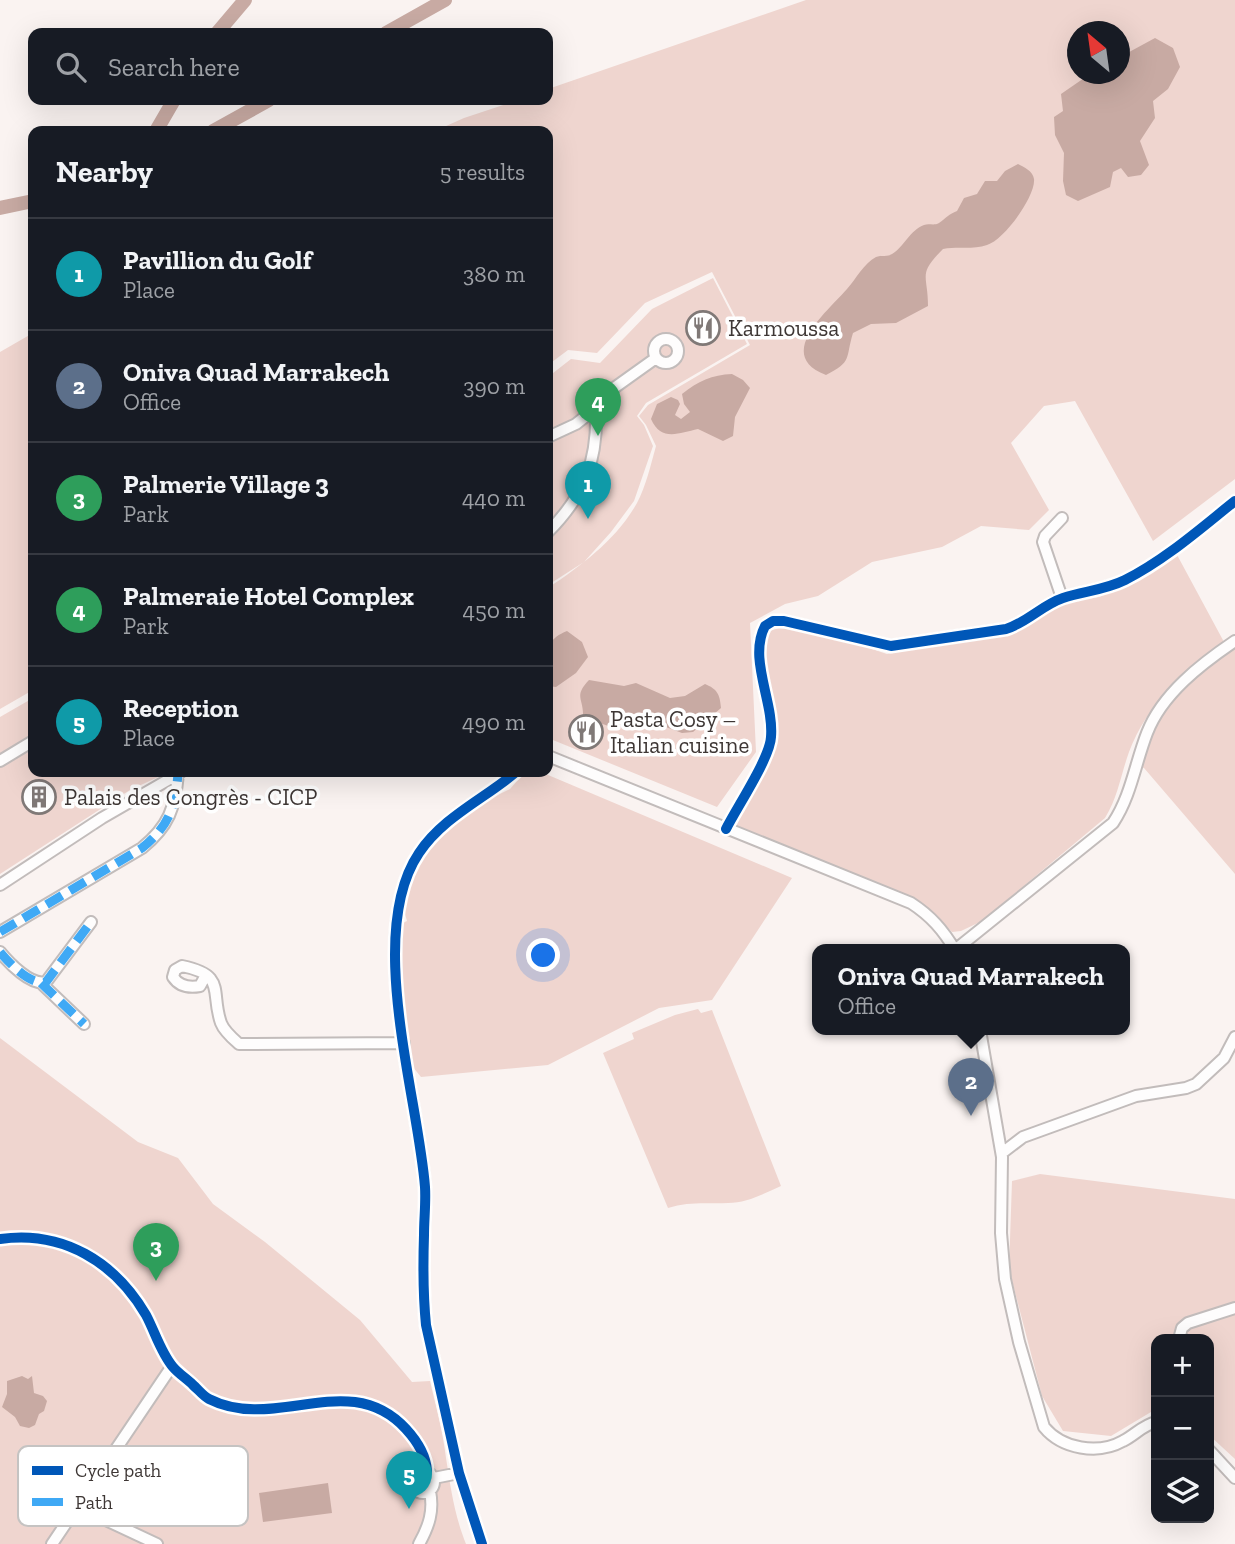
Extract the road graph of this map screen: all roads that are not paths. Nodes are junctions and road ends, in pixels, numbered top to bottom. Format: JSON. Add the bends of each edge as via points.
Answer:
{"nodes":[{"id":1,"x":656,"y":358,"type":"dead end"},
{"id":2,"x":596,"y":408,"type":"junction"},
{"id":3,"x":576,"y":424,"type":"junction"},
{"id":4,"x":597,"y":432,"type":"junction"},
{"id":5,"x":553,"y":435,"type":"edge"},
{"id":6,"x":1235,"y":500,"type":"edge"},
{"id":7,"x":1062,"y":518,"type":"dead end"},
{"id":8,"x":553,"y":525,"type":"edge"},
{"id":9,"x":1062,"y":598,"type":"junction"},
{"id":10,"x":1235,"y":641,"type":"edge"},
{"id":11,"x":28,"y":744,"type":"edge"},
{"id":12,"x":553,"y":759,"type":"edge"},
{"id":13,"x":0,"y":761,"type":"edge"},
{"id":14,"x":171,"y":777,"type":"edge"},
{"id":15,"x":178,"y":777,"type":"edge"},
{"id":16,"x":509,"y":777,"type":"edge"},
{"id":17,"x":726,"y":829,"type":"junction"},
{"id":18,"x":0,"y":885,"type":"edge"},
{"id":19,"x":91,"y":922,"type":"dead end"},
{"id":20,"x":0,"y":932,"type":"edge"},
{"id":21,"x":951,"y":944,"type":"edge"},
{"id":22,"x":963,"y":944,"type":"edge"},
{"id":23,"x":0,"y":952,"type":"edge"},
{"id":24,"x":206,"y":975,"type":"dead end"},
{"id":25,"x":41,"y":983,"type":"junction"},
{"id":26,"x":84,"y":1024,"type":"dead end"},
{"id":27,"x":981,"y":1035,"type":"edge"},
{"id":28,"x":1235,"y":1037,"type":"edge"},
{"id":29,"x":404,"y":1043,"type":"junction"},
{"id":30,"x":999,"y":1134,"type":"junction"},
{"id":31,"x":1023,"y":1137,"type":"junction"},
{"id":32,"x":1002,"y":1153,"type":"junction"},
{"id":33,"x":0,"y":1239,"type":"edge"},
{"id":34,"x":1235,"y":1308,"type":"edge"},
{"id":35,"x":1180,"y":1334,"type":"edge"},
{"id":36,"x":172,"y":1366,"type":"junction"},
{"id":37,"x":1151,"y":1425,"type":"edge"},
{"id":38,"x":119,"y":1446,"type":"edge"},
{"id":39,"x":1214,"y":1456,"type":"edge"},
{"id":40,"x":459,"y":1473,"type":"junction"},
{"id":41,"x":430,"y":1475,"type":"junction"},
{"id":42,"x":1235,"y":1478,"type":"edge"},
{"id":43,"x":430,"y":1491,"type":"junction"},
{"id":44,"x":65,"y":1526,"type":"edge"},
{"id":45,"x":119,"y":1526,"type":"edge"},
{"id":46,"x":52,"y":1544,"type":"edge"},
{"id":47,"x":157,"y":1544,"type":"edge"},
{"id":48,"x":419,"y":1544,"type":"edge"},
{"id":49,"x":482,"y":1544,"type":"edge"}],
"edges":[{"from":1,"to":2,"type":"street","via":[[614,388]]},
{"from":2,"to":3,"type":"street"},
{"from":2,"to":4,"type":"street"},
{"from":3,"to":4,"type":"street"},
{"from":3,"to":5,"type":"street"},
{"from":4,"to":8,"type":"street","via":[[594,458],[584,483]]},
{"from":6,"to":9,"type":"street","via":[[1125,580]]},
{"from":7,"to":9,"type":"street","via":[[1043,542]]},
{"from":9,"to":17,"type":"street","via":[[1006,629],[899,645],[783,621],[765,626],[759,646],[771,738],[765,759]]},
{"from":10,"to":22,"type":"street","via":[[1193,673],[1159,710],[1146,735],[1128,797],[1113,823]]},
{"from":11,"to":13,"type":"street"},
{"from":12,"to":17,"type":"street"},
{"from":14,"to":18,"type":"street"},
{"from":15,"to":20,"type":"street","via":[[171,816],[155,838]]},
{"from":16,"to":29,"type":"street","via":[[449,820],[419,853],[403,887],[395,925]]},
{"from":17,"to":21,"type":"street","via":[[911,903],[929,915]]},
{"from":19,"to":25,"type":"street","via":[[47,982]]},
{"from":23,"to":25,"type":"street"},
{"from":24,"to":29,"type":"street","via":[[215,986],[221,1023],[239,1044]]},
{"from":25,"to":26,"type":"street"},
{"from":27,"to":30,"type":"street"},
{"from":28,"to":31,"type":"street","via":[[1224,1058],[1196,1084],[1148,1093]]},
{"from":29,"to":40,"type":"street","via":[[425,1188],[426,1325]]},
{"from":30,"to":31,"type":"street"},
{"from":30,"to":32,"type":"street"},
{"from":31,"to":32,"type":"street"},
{"from":32,"to":37,"type":"street","via":[[1004,1279],[1044,1427],[1060,1441],[1094,1449],[1118,1444]]},
{"from":33,"to":36,"type":"street","via":[[19,1236],[65,1245],[113,1271],[132,1292]]},
{"from":34,"to":35,"type":"street","via":[[1188,1323]]},
{"from":36,"to":38,"type":"street"},
{"from":36,"to":41,"type":"street","via":[[208,1398],[241,1409],[264,1411],[343,1399],[381,1409],[414,1437]]},
{"from":39,"to":42,"type":"street"},
{"from":40,"to":41,"type":"street"},
{"from":40,"to":49,"type":"street"},
{"from":41,"to":43,"type":"street","via":[[435,1483]]},
{"from":41,"to":43,"type":"street","via":[[422,1471],[414,1475],[412,1484],[417,1491]]},
{"from":43,"to":48,"type":"street","via":[[432,1511]]},
{"from":44,"to":46,"type":"street"},
{"from":45,"to":47,"type":"street"}]}
